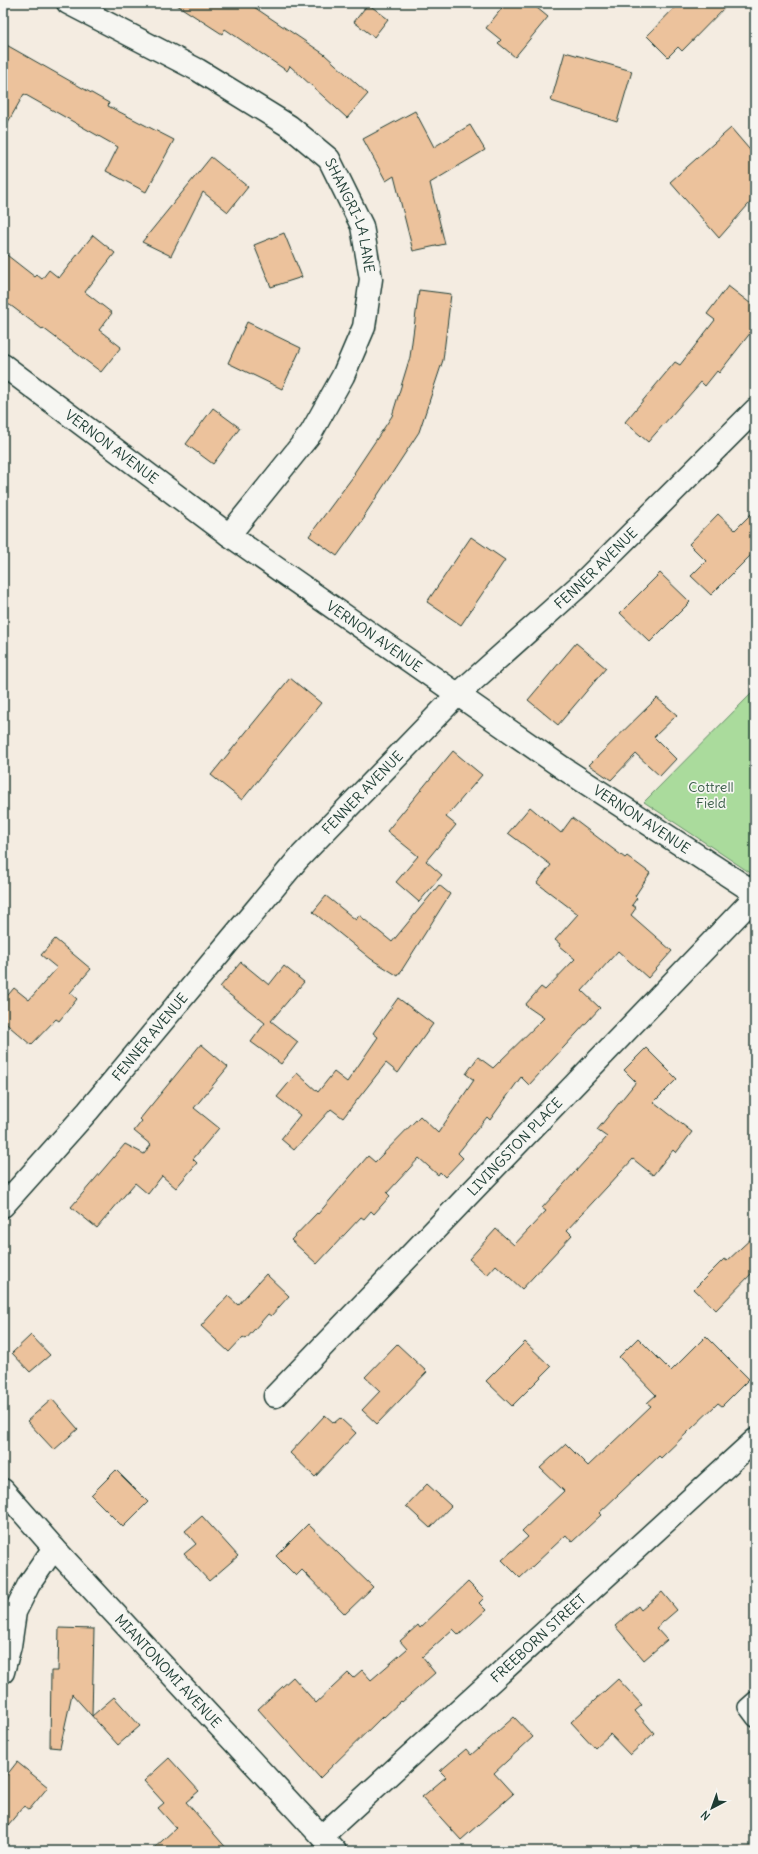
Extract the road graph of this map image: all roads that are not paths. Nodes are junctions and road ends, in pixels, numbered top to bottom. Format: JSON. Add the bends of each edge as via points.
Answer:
{"nodes":[{"id":1,"x":68,"y":3,"type":"edge"},
{"id":2,"x":3,"y":365,"type":"edge"},
{"id":3,"x":755,"y":410,"type":"edge"},
{"id":4,"x":229,"y":535,"type":"junction"},
{"id":5,"x":457,"y":695,"type":"junction"},
{"id":6,"x":755,"y":893,"type":"edge"},
{"id":7,"x":755,"y":897,"type":"edge"},
{"id":8,"x":3,"y":1206,"type":"edge"},
{"id":9,"x":275,"y":1396,"type":"dead end"},
{"id":10,"x":755,"y":1440,"type":"edge"},
{"id":11,"x":3,"y":1490,"type":"edge"},
{"id":12,"x":54,"y":1548,"type":"junction"},
{"id":13,"x":3,"y":1672,"type":"edge"},
{"id":14,"x":755,"y":1700,"type":"edge"},
{"id":15,"x":755,"y":1719,"type":"edge"},
{"id":16,"x":329,"y":1843,"type":"edge"}],
"edges":[{"from":1,"to":4,"type":"street","name":"SHANGRI-LA LANE","via":[[198,70],[289,126],[329,159],[362,226],[371,280],[364,328],[343,376],[311,433]]},
{"from":2,"to":4,"type":"street","name":"VERNON AVENUE"},
{"from":3,"to":5,"type":"street","name":"FENNER AVENUE","via":[[580,585]]},
{"from":4,"to":5,"type":"street","name":"VERNON AVENUE"},
{"from":5,"to":6,"type":"street","name":"VERNON AVENUE","via":[[563,768]]},
{"from":5,"to":8,"type":"street","name":"FENNER AVENUE","via":[[298,859],[88,1111]]},
{"from":7,"to":9,"type":"street","name":"LIVINGSTON PLACE"},
{"from":10,"to":16,"type":"street","name":"FREEBORN STREET"},
{"from":11,"to":12,"type":"street","name":"MIANTONOMI AVENUE"},
{"from":12,"to":13,"type":"street","via":[[29,1584],[15,1612]]},
{"from":12,"to":16,"type":"street","name":"MIANTONOMI AVENUE"},
{"from":14,"to":15,"type":"lane","via":[[746,1707]]}]}
